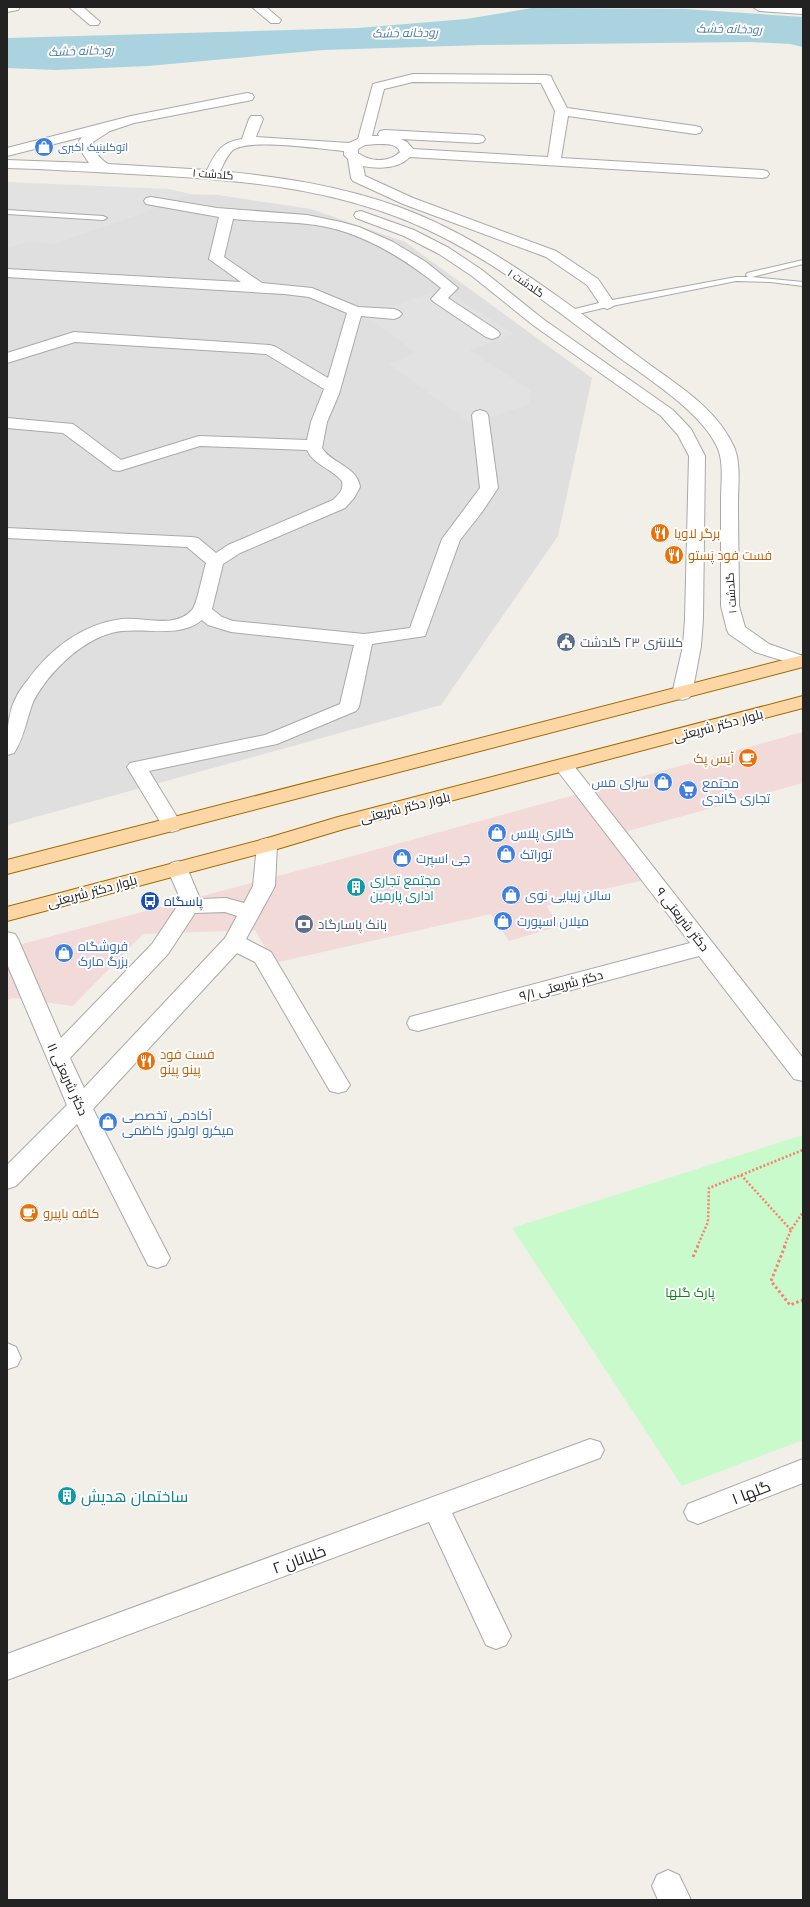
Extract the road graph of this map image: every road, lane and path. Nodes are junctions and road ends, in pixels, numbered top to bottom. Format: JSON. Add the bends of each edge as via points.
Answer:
{"nodes":[{"id":1,"x":14,"y":7,"type":"edge"},
{"id":2,"x":75,"y":7,"type":"edge"},
{"id":3,"x":258,"y":7,"type":"edge"},
{"id":4,"x":760,"y":7,"type":"edge"},
{"id":5,"x":7,"y":8,"type":"edge"},
{"id":6,"x":803,"y":10,"type":"edge"},
{"id":7,"x":275,"y":20,"type":"dead end"},
{"id":8,"x":94,"y":22,"type":"dead end"},
{"id":9,"x":247,"y":97,"type":"dead end"},
{"id":10,"x":562,"y":111,"type":"junction"},
{"id":11,"x":256,"y":119,"type":"dead end"},
{"id":12,"x":108,"y":127,"type":"junction"},
{"id":13,"x":695,"y":130,"type":"dead end"},
{"id":14,"x":247,"y":142,"type":"junction"},
{"id":15,"x":477,"y":144,"type":"junction"},
{"id":16,"x":359,"y":145,"type":"junction"},
{"id":17,"x":541,"y":151,"type":"dead end"},
{"id":18,"x":7,"y":152,"type":"edge"},
{"id":19,"x":407,"y":153,"type":"junction"},
{"id":20,"x":554,"y":161,"type":"junction"},
{"id":21,"x":7,"y":164,"type":"edge"},
{"id":22,"x":104,"y":168,"type":"junction"},
{"id":23,"x":28,"y":170,"type":"junction"},
{"id":24,"x":212,"y":174,"type":"junction"},
{"id":25,"x":762,"y":174,"type":"dead end"},
{"id":26,"x":7,"y":176,"type":"edge"},
{"id":27,"x":151,"y":201,"type":"dead end"},
{"id":28,"x":7,"y":212,"type":"edge"},
{"id":29,"x":227,"y":214,"type":"junction"},
{"id":30,"x":103,"y":218,"type":"dead end"},
{"id":31,"x":803,"y":262,"type":"edge"},
{"id":32,"x":7,"y":273,"type":"edge"},
{"id":33,"x":736,"y":279,"type":"junction"},
{"id":34,"x":803,"y":284,"type":"edge"},
{"id":35,"x":259,"y":287,"type":"junction"},
{"id":36,"x":607,"y":304,"type":"junction"},
{"id":37,"x":355,"y":311,"type":"junction"},
{"id":38,"x":570,"y":313,"type":"junction"},
{"id":39,"x":394,"y":314,"type":"dead end"},
{"id":40,"x":538,"y":322,"type":"junction"},
{"id":41,"x":492,"y":334,"type":"dead end"},
{"id":42,"x":7,"y":358,"type":"edge"},
{"id":43,"x":332,"y":387,"type":"junction"},
{"id":44,"x":480,"y":415,"type":"dead end"},
{"id":45,"x":7,"y":423,"type":"edge"},
{"id":46,"x":315,"y":445,"type":"junction"},
{"id":47,"x":7,"y":533,"type":"edge"},
{"id":48,"x":712,"y":538,"type":"junction"},
{"id":49,"x":215,"y":562,"type":"junction"},
{"id":50,"x":202,"y":611,"type":"junction"},
{"id":51,"x":364,"y":640,"type":"junction"},
{"id":52,"x":802,"y":661,"type":"edge"},
{"id":53,"x":682,"y":694,"type":"junction"},
{"id":54,"x":803,"y":702,"type":"edge"},
{"id":55,"x":7,"y":749,"type":"edge"},
{"id":56,"x":564,"y":766,"type":"junction"},
{"id":57,"x":172,"y":825,"type":"junction"},
{"id":58,"x":267,"y":845,"type":"junction"},
{"id":59,"x":7,"y":867,"type":"edge"},
{"id":60,"x":178,"y":868,"type":"junction"},
{"id":61,"x":189,"y":906,"type":"junction"},
{"id":62,"x":249,"y":912,"type":"junction"},
{"id":63,"x":7,"y":914,"type":"edge"},
{"id":64,"x":7,"y":939,"type":"edge"},
{"id":65,"x":234,"y":942,"type":"junction"},
{"id":66,"x":704,"y":947,"type":"junction"},
{"id":67,"x":418,"y":1023,"type":"dead end"},
{"id":68,"x":57,"y":1057,"type":"junction"},
{"id":69,"x":802,"y":1073,"type":"dead end"},
{"id":70,"x":338,"y":1085,"type":"dead end"},
{"id":71,"x":80,"y":1107,"type":"junction"},
{"id":72,"x":803,"y":1150,"type":"edge"},
{"id":73,"x":741,"y":1175,"type":"junction"},
{"id":74,"x":7,"y":1180,"type":"edge"},
{"id":75,"x":803,"y":1212,"type":"edge"},
{"id":76,"x":791,"y":1230,"type":"junction"},
{"id":77,"x":692,"y":1257,"type":"dead end"},
{"id":78,"x":157,"y":1258,"type":"dead end"},
{"id":79,"x":803,"y":1300,"type":"edge"},
{"id":80,"x":590,"y":1450,"type":"dead end"},
{"id":81,"x":803,"y":1471,"type":"edge"},
{"id":82,"x":436,"y":1508,"type":"junction"},
{"id":83,"x":698,"y":1512,"type":"dead end"},
{"id":84,"x":496,"y":1636,"type":"dead end"},
{"id":85,"x":7,"y":1667,"type":"edge"}],
"edges":[{"from":1,"to":5,"type":"street"},
{"from":2,"to":8,"type":"street"},
{"from":3,"to":7,"type":"street"},
{"from":4,"to":6,"type":"street"},
{"from":9,"to":12,"type":"street"},
{"from":10,"to":13,"type":"street"},
{"from":10,"to":16,"type":"street","via":[[546,79],[413,78],[378,87]]},
{"from":10,"to":20,"type":"street"},
{"from":11,"to":14,"type":"street"},
{"from":12,"to":18,"type":"street"},
{"from":12,"to":22,"type":"street","via":[[86,141],[87,151],[93,160]]},
{"from":14,"to":16,"type":"street"},
{"from":14,"to":24,"type":"street","via":[[230,146]]},
{"from":15,"to":16,"type":"street"},
{"from":15,"to":17,"type":"street"},
{"from":15,"to":19,"type":"street"},
{"from":15,"to":20,"type":"street"},
{"from":16,"to":19,"type":"street","via":[[381,139],[398,142],[407,149]]},
{"from":16,"to":19,"type":"street","via":[[370,163],[390,163]]},
{"from":16,"to":36,"type":"street","via":[[358,178],[408,201],[551,254],[593,282]]},
{"from":20,"to":25,"type":"street"},
{"from":21,"to":23,"type":"street"},
{"from":22,"to":23,"type":"street","name":"گلدشت ۱"},
{"from":22,"to":24,"type":"street","name":"گلدشت ۱"},
{"from":23,"to":26,"type":"street"},
{"from":23,"to":40,"type":"street","name":"گلدشت ۱","via":[[247,189],[337,207],[377,220],[444,251],[477,273]]},
{"from":24,"to":38,"type":"street","name":"گلدشت ۱","via":[[301,185],[395,210],[465,244]]},
{"from":27,"to":29,"type":"street"},
{"from":28,"to":30,"type":"lane"},
{"from":29,"to":35,"type":"street","via":[[216,259]]},
{"from":29,"to":41,"type":"street","via":[[319,221],[355,230],[399,251],[441,280],[450,288],[440,299]]},
{"from":31,"to":33,"type":"lane"},
{"from":32,"to":35,"type":"street"},
{"from":33,"to":34,"type":"lane"},
{"from":33,"to":36,"type":"lane"},
{"from":35,"to":37,"type":"street","via":[[312,293]]},
{"from":36,"to":38,"type":"lane"},
{"from":37,"to":39,"type":"street"},
{"from":37,"to":43,"type":"street"},
{"from":38,"to":40,"type":"street"},
{"from":38,"to":48,"type":"street","name":"گلدشت ۱","via":[[694,406],[711,421],[721,435],[729,456]]},
{"from":40,"to":48,"type":"street","name":"گلدشت ۱","via":[[683,427],[697,456]]},
{"from":42,"to":43,"type":"street","via":[[74,337],[270,350]]},
{"from":43,"to":46,"type":"street","via":[[319,422]]},
{"from":44,"to":51,"type":"street","via":[[488,488],[476,508],[451,539],[418,632]]},
{"from":45,"to":46,"type":"street","via":[[67,428],[119,466],[199,441]]},
{"from":46,"to":49,"type":"street","via":[[314,448],[320,457],[348,475],[351,484],[349,495],[339,504],[234,549]]},
{"from":47,"to":49,"type":"street","via":[[192,542]]},
{"from":48,"to":52,"type":"street","name":"گلدشت ۱","via":[[736,630],[762,648]]},
{"from":48,"to":53,"type":"street","name":"گلدشت ۱","via":[[694,619],[692,646]]},
{"from":49,"to":50,"type":"street"},
{"from":50,"to":51,"type":"street","via":[[215,621],[231,626]]},
{"from":50,"to":55,"type":"street","via":[[193,620],[181,625],[121,625],[89,634],[60,655],[23,701],[18,724]]},
{"from":51,"to":57,"type":"street","via":[[349,707],[270,740],[137,767]]},
{"from":52,"to":53,"type":"main road"},
{"from":53,"to":57,"type":"main road"},
{"from":54,"to":56,"type":"main road","name":"بلوار دکتر شریعتی"},
{"from":56,"to":58,"type":"main road","name":"بلوار دکتر شریعتی","via":[[338,824]]},
{"from":56,"to":66,"type":"street","name":"دکتر شریعتی ۹"},
{"from":57,"to":59,"type":"main road"},
{"from":58,"to":60,"type":"main road","name":"بلوار دکتر شریعتی"},
{"from":58,"to":62,"type":"street","via":[[264,886]]},
{"from":60,"to":61,"type":"street","via":[[190,896]]},
{"from":60,"to":63,"type":"main road","name":"بلوار دکتر شریعتی"},
{"from":61,"to":62,"type":"street","via":[[226,905]]},
{"from":61,"to":68,"type":"street","via":[[160,949]]},
{"from":62,"to":65,"type":"street"},
{"from":64,"to":68,"type":"street","name":"۱۱ دکتر شریعتی"},
{"from":65,"to":70,"type":"street","via":[[263,957]]},
{"from":65,"to":71,"type":"street"},
{"from":66,"to":67,"type":"street","name":"دکتر شریعتی ۹/۱"},
{"from":66,"to":69,"type":"street","name":"دکتر شریعتی ۹"},
{"from":68,"to":71,"type":"street","name":"۱۱ دکتر شریعتی"},
{"from":71,"to":74,"type":"street"},
{"from":71,"to":78,"type":"street","name":"۱۱ دکتر شریعتی"},
{"from":72,"to":73,"type":"path"},
{"from":73,"to":76,"type":"path"},
{"from":73,"to":77,"type":"path","via":[[709,1188],[708,1222]]},
{"from":75,"to":76,"type":"path"},
{"from":76,"to":79,"type":"path","via":[[771,1281],[790,1305]]},
{"from":80,"to":82,"type":"street","name":"۲ خلبانان"},
{"from":81,"to":83,"type":"street","name":"۱ گلها"},
{"from":82,"to":84,"type":"street"},
{"from":82,"to":85,"type":"street","name":"۲ خلبانان"}]}
